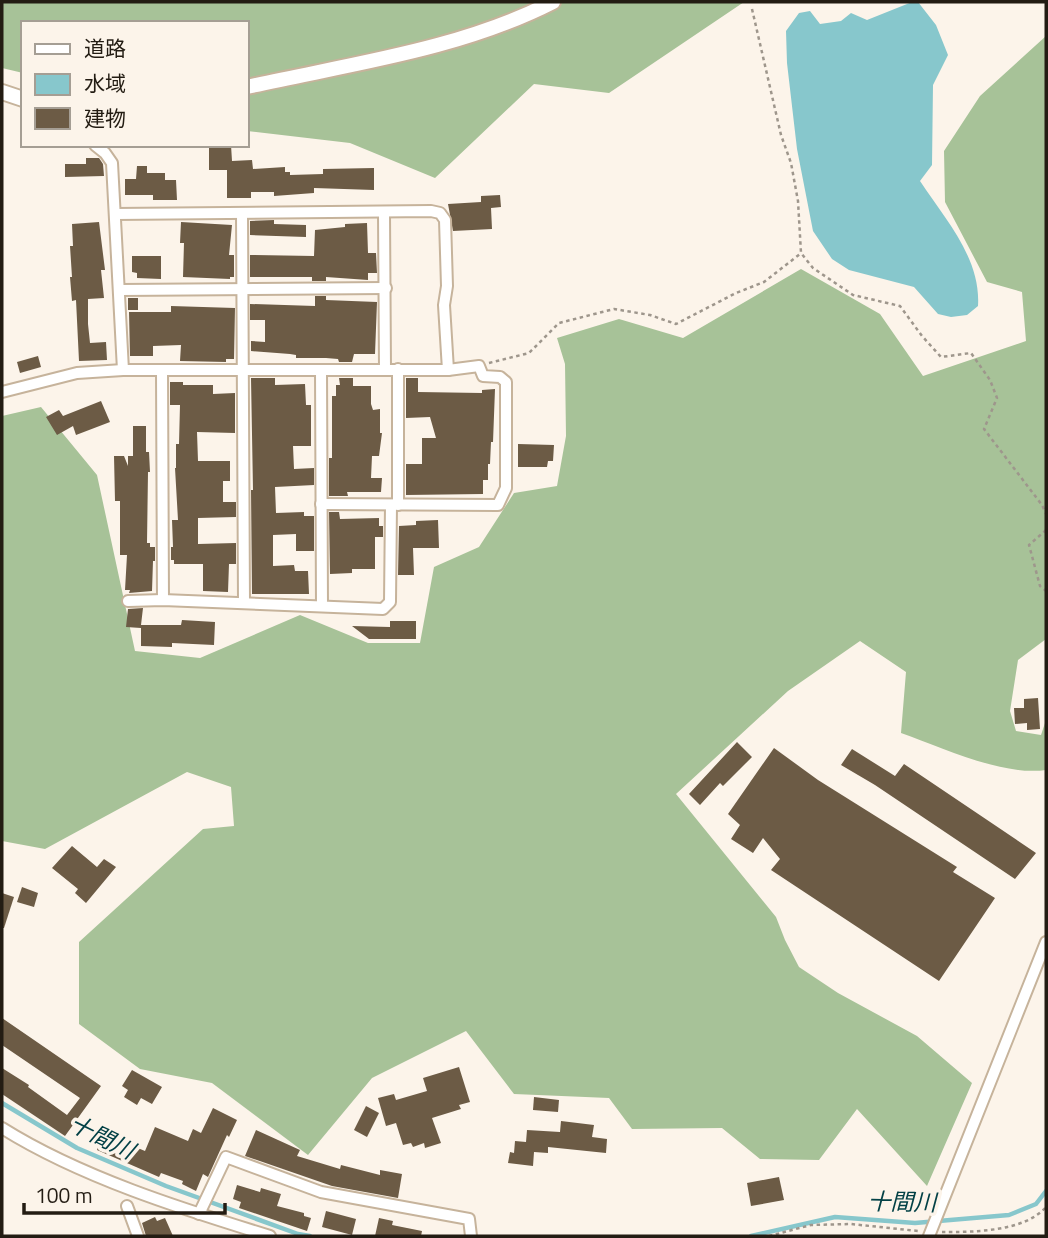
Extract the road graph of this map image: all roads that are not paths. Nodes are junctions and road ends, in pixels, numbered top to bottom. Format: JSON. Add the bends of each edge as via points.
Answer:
{"nodes":[{"id":1,"x":553,"y":2,"type":"edge"},
{"id":2,"x":248,"y":87,"type":"edge"},
{"id":3,"x":2,"y":92,"type":"edge"},
{"id":4,"x":21,"y":98,"type":"edge"},
{"id":5,"x":98,"y":147,"type":"edge"},
{"id":6,"x":384,"y":212,"type":"junction"},
{"id":7,"x":242,"y":213,"type":"junction"},
{"id":8,"x":115,"y":214,"type":"junction"},
{"id":9,"x":386,"y":288,"type":"junction"},
{"id":10,"x":120,"y":290,"type":"junction"},
{"id":11,"x":242,"y":290,"type":"junction"},
{"id":12,"x":385,"y":369,"type":"junction"},
{"id":13,"x":398,"y":369,"type":"junction"},
{"id":14,"x":123,"y":370,"type":"junction"},
{"id":15,"x":242,"y":370,"type":"junction"},
{"id":16,"x":321,"y":370,"type":"junction"},
{"id":17,"x":448,"y":370,"type":"junction"},
{"id":18,"x":162,"y":371,"type":"junction"},
{"id":19,"x":2,"y":393,"type":"edge"},
{"id":20,"x":321,"y":504,"type":"junction"},
{"id":21,"x":394,"y":505,"type":"junction"},
{"id":22,"x":163,"y":600,"type":"junction"},
{"id":23,"x":128,"y":601,"type":"dead end"},
{"id":24,"x":244,"y":603,"type":"junction"},
{"id":25,"x":322,"y":607,"type":"junction"},
{"id":26,"x":1046,"y":942,"type":"edge"},
{"id":27,"x":2,"y":1128,"type":"edge"},
{"id":28,"x":127,"y":1206,"type":"dead end"},
{"id":29,"x":199,"y":1214,"type":"junction"},
{"id":30,"x":929,"y":1234,"type":"edge"},
{"id":31,"x":138,"y":1236,"type":"edge"},
{"id":32,"x":270,"y":1236,"type":"edge"},
{"id":33,"x":471,"y":1236,"type":"edge"}],
"edges":[{"from":1,"to":2,"type":"street","via":[[493,29]]},
{"from":3,"to":4,"type":"street"},
{"from":5,"to":8,"type":"street","via":[[112,163]]},
{"from":6,"to":7,"type":"street"},
{"from":6,"to":9,"type":"street"},
{"from":6,"to":17,"type":"street","via":[[431,211],[445,220]]},
{"from":7,"to":8,"type":"street"},
{"from":7,"to":11,"type":"street"},
{"from":8,"to":10,"type":"street"},
{"from":9,"to":11,"type":"street"},
{"from":9,"to":12,"type":"street"},
{"from":10,"to":11,"type":"street"},
{"from":10,"to":14,"type":"street"},
{"from":11,"to":15,"type":"street"},
{"from":12,"to":13,"type":"street"},
{"from":12,"to":16,"type":"street"},
{"from":13,"to":17,"type":"street"},
{"from":13,"to":21,"type":"street"},
{"from":14,"to":18,"type":"street"},
{"from":14,"to":19,"type":"street","via":[[77,373]]},
{"from":15,"to":16,"type":"street"},
{"from":15,"to":18,"type":"street"},
{"from":15,"to":24,"type":"street"},
{"from":16,"to":20,"type":"street"},
{"from":17,"to":21,"type":"street","via":[[479,366],[483,376],[506,382],[506,488],[498,505]]},
{"from":18,"to":22,"type":"street"},
{"from":20,"to":21,"type":"street"},
{"from":20,"to":25,"type":"street"},
{"from":21,"to":25,"type":"street","via":[[390,601],[383,609]]},
{"from":22,"to":23,"type":"street"},
{"from":22,"to":24,"type":"street"},
{"from":24,"to":25,"type":"street"},
{"from":26,"to":30,"type":"street"},
{"from":27,"to":29,"type":"street","via":[[89,1173]]},
{"from":28,"to":31,"type":"street"},
{"from":29,"to":32,"type":"street"},
{"from":29,"to":33,"type":"street","via":[[226,1157],[321,1192],[468,1219]]}]}
